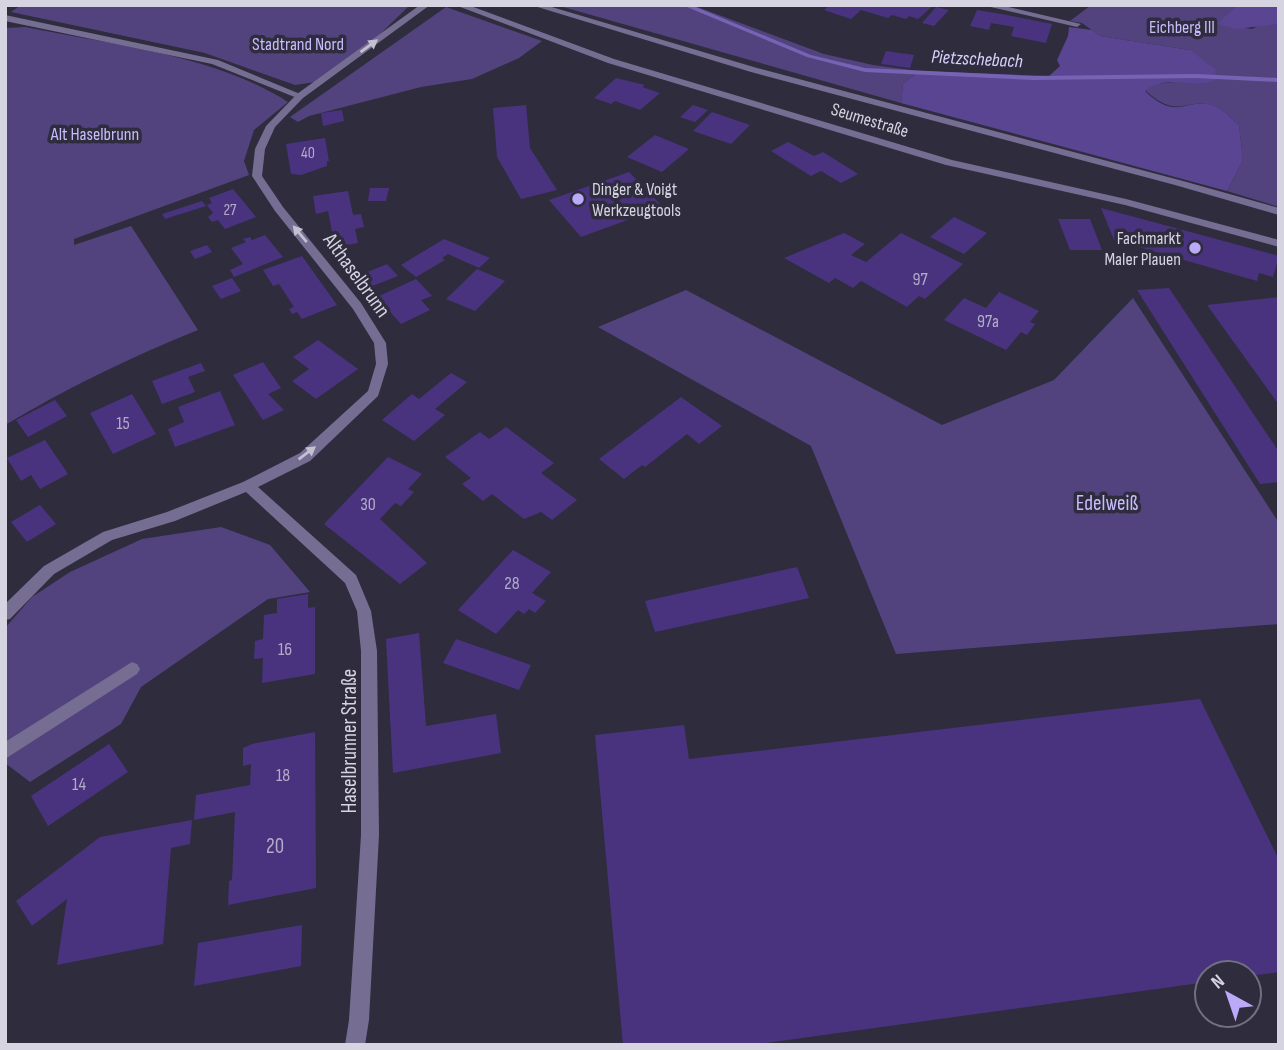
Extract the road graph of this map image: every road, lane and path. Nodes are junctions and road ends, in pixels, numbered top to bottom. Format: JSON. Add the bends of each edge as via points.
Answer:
{"nodes":[{"id":1,"x":426,"y":5,"type":"edge"},
{"id":2,"x":459,"y":5,"type":"edge"},
{"id":3,"x":535,"y":5,"type":"edge"},
{"id":4,"x":986,"y":5,"type":"edge"},
{"id":5,"x":5,"y":19,"type":"edge"},
{"id":6,"x":1077,"y":24,"type":"dead end"},
{"id":7,"x":300,"y":96,"type":"junction"},
{"id":8,"x":1279,"y":212,"type":"edge"},
{"id":9,"x":1279,"y":244,"type":"edge"},
{"id":10,"x":248,"y":486,"type":"junction"},
{"id":11,"x":5,"y":614,"type":"edge"},
{"id":12,"x":132,"y":669,"type":"dead end"},
{"id":13,"x":5,"y":751,"type":"edge"},
{"id":14,"x":355,"y":1045,"type":"edge"}],
"edges":[{"from":7,"to":1,"type":"street","name":"Althaselbrunn","one_way":true},
{"from":2,"to":9,"type":"street","name":"Seumestraße","via":[[611,61],[950,163],[1126,202]]},
{"from":3,"to":8,"type":"street","name":"Seumestraße","via":[[754,70]]},
{"from":4,"to":6,"type":"street"},
{"from":5,"to":7,"type":"street","via":[[215,62]]},
{"from":10,"to":7,"type":"street","name":"Althaselbrunn","one_way":true,"via":[[305,457],[374,393],[382,364],[380,343],[357,306],[257,176],[260,149],[271,126]]},
{"from":10,"to":11,"type":"street","name":"Althaselbrunn","via":[[108,536],[49,570]]},
{"from":10,"to":14,"type":"street","name":"Haselbrunner Straße","via":[[351,579],[364,611],[369,650],[370,835]]},
{"from":12,"to":13,"type":"street"}]}
